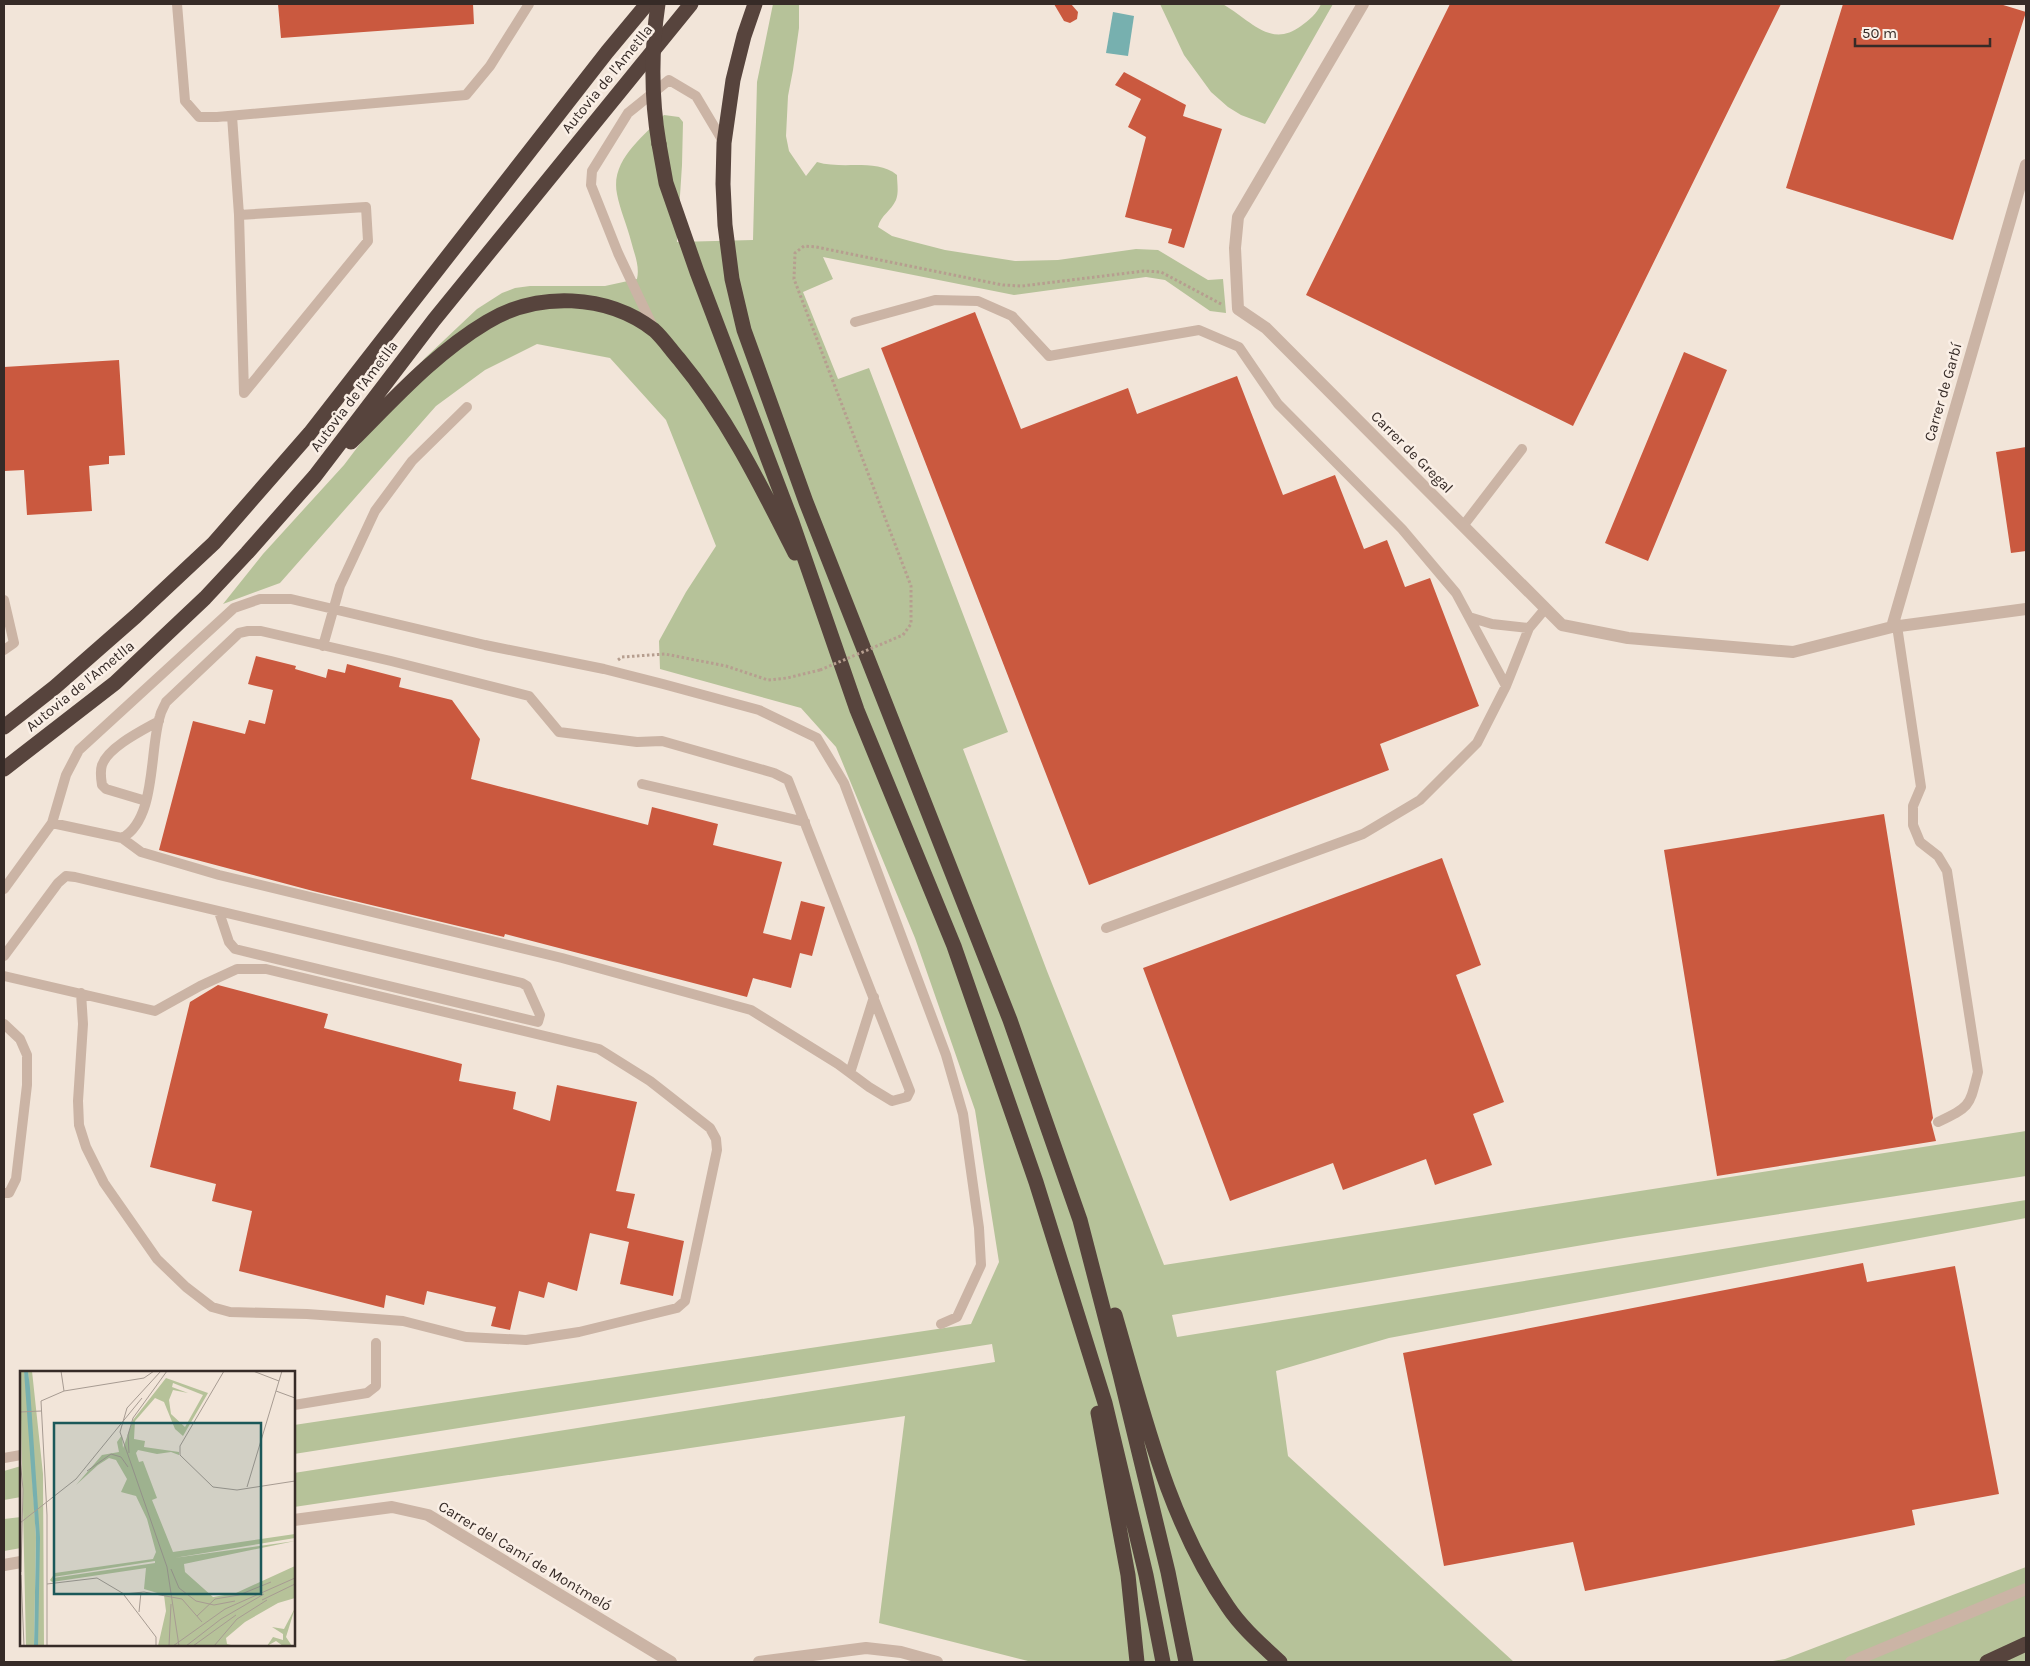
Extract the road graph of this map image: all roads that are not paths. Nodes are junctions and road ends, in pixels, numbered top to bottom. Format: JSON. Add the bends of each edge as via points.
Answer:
{"nodes":[{"id":1,"x":177,"y":4,"type":"edge"},
{"id":2,"x":529,"y":4,"type":"edge"},
{"id":3,"x":647,"y":4,"type":"edge"},
{"id":4,"x":658,"y":4,"type":"edge"},
{"id":5,"x":691,"y":4,"type":"edge"},
{"id":6,"x":755,"y":4,"type":"edge"},
{"id":7,"x":1363,"y":4,"type":"edge"},
{"id":8,"x":232,"y":116,"type":"junction"},
{"id":9,"x":724,"y":143,"type":"junction"},
{"id":10,"x":2026,"y":166,"type":"edge"},
{"id":11,"x":239,"y":215,"type":"junction"},
{"id":12,"x":855,"y":322,"type":"dead end"},
{"id":13,"x":655,"y":331,"type":"junction"},
{"id":14,"x":467,"y":407,"type":"dead end"},
{"id":15,"x":1522,"y":449,"type":"dead end"},
{"id":16,"x":315,"y":476,"type":"junction"},
{"id":17,"x":1463,"y":526,"type":"junction"},
{"id":18,"x":4,"y":600,"type":"edge"},
{"id":19,"x":822,"y":607,"type":"junction"},
{"id":20,"x":334,"y":609,"type":"junction"},
{"id":21,"x":1545,"y":609,"type":"junction"},
{"id":22,"x":2026,"y":609,"type":"edge"},
{"id":23,"x":1469,"y":618,"type":"junction"},
{"id":24,"x":1895,"y":627,"type":"junction"},
{"id":25,"x":1528,"y":628,"type":"junction"},
{"id":26,"x":323,"y":646,"type":"junction"},
{"id":27,"x":4,"y":650,"type":"edge"},
{"id":28,"x":1506,"y":686,"type":"junction"},
{"id":29,"x":159,"y":721,"type":"junction"},
{"id":30,"x":4,"y":727,"type":"edge"},
{"id":31,"x":4,"y":769,"type":"edge"},
{"id":32,"x":642,"y":784,"type":"dead end"},
{"id":33,"x":146,"y":801,"type":"junction"},
{"id":34,"x":805,"y":822,"type":"junction"},
{"id":35,"x":52,"y":823,"type":"junction"},
{"id":36,"x":122,"y":838,"type":"junction"},
{"id":37,"x":4,"y":890,"type":"edge"},
{"id":38,"x":219,"y":912,"type":"junction"},
{"id":39,"x":1106,"y":928,"type":"dead end"},
{"id":40,"x":4,"y":956,"type":"edge"},
{"id":41,"x":4,"y":976,"type":"edge"},
{"id":42,"x":81,"y":993,"type":"junction"},
{"id":43,"x":874,"y":997,"type":"junction"},
{"id":44,"x":4,"y":1024,"type":"edge"},
{"id":45,"x":850,"y":1073,"type":"junction"},
{"id":46,"x":1938,"y":1122,"type":"dead end"},
{"id":47,"x":4,"y":1193,"type":"edge"},
{"id":48,"x":1080,"y":1220,"type":"junction"},
{"id":49,"x":1078,"y":1321,"type":"junction"},
{"id":50,"x":941,"y":1324,"type":"dead end"},
{"id":51,"x":376,"y":1343,"type":"dead end"},
{"id":52,"x":295,"y":1405,"type":"edge"},
{"id":53,"x":20,"y":1455,"type":"edge"},
{"id":54,"x":4,"y":1458,"type":"edge"},
{"id":55,"x":295,"y":1520,"type":"edge"},
{"id":56,"x":20,"y":1562,"type":"edge"},
{"id":57,"x":4,"y":1565,"type":"edge"},
{"id":58,"x":2026,"y":1589,"type":"edge"},
{"id":59,"x":2026,"y":1644,"type":"edge"},
{"id":60,"x":851,"y":1649,"type":"junction"},
{"id":61,"x":671,"y":1662,"type":"edge"},
{"id":62,"x":759,"y":1662,"type":"edge"},
{"id":63,"x":850,"y":1662,"type":"edge"},
{"id":64,"x":937,"y":1662,"type":"edge"},
{"id":65,"x":1137,"y":1662,"type":"edge"},
{"id":66,"x":1164,"y":1662,"type":"edge"},
{"id":67,"x":1186,"y":1662,"type":"edge"},
{"id":68,"x":1280,"y":1662,"type":"edge"},
{"id":69,"x":1851,"y":1662,"type":"edge"},
{"id":70,"x":1986,"y":1662,"type":"edge"}],
"edges":[{"from":1,"to":8,"type":"lane","via":[[185,101],[199,117]]},
{"from":2,"to":8,"type":"lane","via":[[490,66],[466,95]]},
{"from":3,"to":30,"type":"highway","name":"Autovia de l'Ametlla","via":[[310,433],[214,543],[136,616]]},
{"from":4,"to":19,"type":"highway","bridge":true,"via":[[652,61],[655,120],[666,183]]},
{"from":5,"to":16,"type":"highway","name":"Autovia de l'Ametlla","via":[[434,320]]},
{"from":6,"to":9,"type":"highway","via":[[733,80]]},
{"from":7,"to":17,"type":"street","name":"Carrer de Gregal","via":[[1238,217],[1235,248],[1238,309],[1266,328]]},
{"from":8,"to":11,"type":"lane"},
{"from":9,"to":13,"type":"lane","via":[[696,96],[669,80],[628,114],[592,171],[591,185]]},
{"from":9,"to":48,"type":"highway","via":[[725,225],[732,279],[744,330],[806,502],[1010,1020]]},
{"from":10,"to":24,"type":"street","name":"Carrer de Garbí"},
{"from":11,"to":11,"type":"lane","via":[[241,294],[244,393],[368,241],[366,207]]},
{"from":12,"to":23,"type":"lane","via":[[935,300],[978,301],[1012,316],[1049,356],[1199,330],[1239,346],[1278,404],[1402,529],[1456,593]]},
{"from":13,"to":16,"type":"highway","via":[[627,314],[594,303],[556,300],[508,312],[487,321],[452,346]]},
{"from":13,"to":19,"type":"highway","via":[[695,378],[722,419]]},
{"from":14,"to":20,"type":"lane","via":[[412,461],[374,512],[340,586]]},
{"from":15,"to":17,"type":"lane"},
{"from":16,"to":31,"type":"highway","name":"Autovia de l'Ametlla","via":[[223,579],[153,649],[115,683]]},
{"from":17,"to":21,"type":"street","name":"Carrer de Gregal"},
{"from":18,"to":27,"type":"lane","via":[[14,643]]},
{"from":19,"to":49,"type":"highway","via":[[857,710],[954,946],[1036,1182]]},
{"from":20,"to":26,"type":"lane"},
{"from":20,"to":35,"type":"lane","via":[[280,598],[260,599],[234,608],[80,750],[66,775]]},
{"from":20,"to":50,"type":"lane","via":[[673,686],[767,714],[818,738],[844,783],[946,1055],[963,1114],[981,1265],[958,1318]]},
{"from":21,"to":24,"type":"street","name":"Carrer de Gregal","via":[[1562,625],[1628,638],[1793,652]]},
{"from":21,"to":25,"type":"lane"},
{"from":22,"to":24,"type":"street","name":"Carrer de Gregal"},
{"from":23,"to":25,"type":"lane"},
{"from":23,"to":28,"type":"lane"},
{"from":24,"to":46,"type":"lane","via":[[1921,787],[1913,806],[1913,825],[1920,842],[1938,856],[1947,871],[1978,1072],[1971,1101],[1961,1111]]},
{"from":25,"to":28,"type":"lane"},
{"from":26,"to":29,"type":"lane","via":[[261,631],[240,633],[166,702]]},
{"from":26,"to":34,"type":"lane","via":[[529,696],[558,732],[637,742],[662,741],[774,774],[788,780]]},
{"from":28,"to":39,"type":"lane","via":[[1477,743],[1420,800],[1363,834]]},
{"from":29,"to":33,"type":"lane"},
{"from":29,"to":33,"type":"lane","via":[[108,755],[102,765],[102,785],[106,789]]},
{"from":32,"to":34,"type":"lane"},
{"from":33,"to":36,"type":"lane","via":[[131,833]]},
{"from":34,"to":43,"type":"lane"},
{"from":35,"to":36,"type":"lane"},
{"from":35,"to":37,"type":"lane"},
{"from":36,"to":45,"type":"lane","via":[[141,852],[219,875],[562,958],[752,1010]]},
{"from":38,"to":38,"type":"lane","via":[[229,942],[235,949],[538,1022],[540,1016],[527,986],[522,983]]},
{"from":38,"to":40,"type":"lane","via":[[66,876]]},
{"from":41,"to":42,"type":"lane"},
{"from":42,"to":42,"type":"lane","via":[[83,1024],[78,1109],[86,1148],[104,1183],[157,1259],[212,1307],[230,1312],[403,1321],[466,1337],[526,1340],[579,1332],[678,1308],[685,1301],[717,1150],[716,1139],[710,1128],[650,1081],[599,1050],[266,969],[237,969],[155,1011]]},
{"from":43,"to":45,"type":"lane"},
{"from":43,"to":45,"type":"lane","via":[[910,1091],[907,1097],[892,1101]]},
{"from":44,"to":47,"type":"lane","via":[[20,1039],[27,1055],[27,1085],[16,1179],[9,1193]]},
{"from":48,"to":67,"type":"highway","via":[[1168,1572]]},
{"from":48,"to":68,"type":"highway","via":[[1108,1291],[1167,1487],[1186,1531],[1228,1608]]},
{"from":49,"to":65,"type":"highway","via":[[1128,1575]]},
{"from":49,"to":66,"type":"highway","via":[[1105,1403]]},
{"from":51,"to":52,"type":"lane","via":[[376,1386],[367,1393]]},
{"from":53,"to":54,"type":"lane"},
{"from":55,"to":61,"type":"street","name":"Carrer del Camí de Montmeló","via":[[392,1507],[428,1515]]},
{"from":56,"to":57,"type":"street"},
{"from":58,"to":69,"type":"street"},
{"from":59,"to":70,"type":"highway"},
{"from":60,"to":62,"type":"street"},
{"from":60,"to":63,"type":"street"},
{"from":60,"to":64,"type":"street","via":[[882,1649]]}]}
